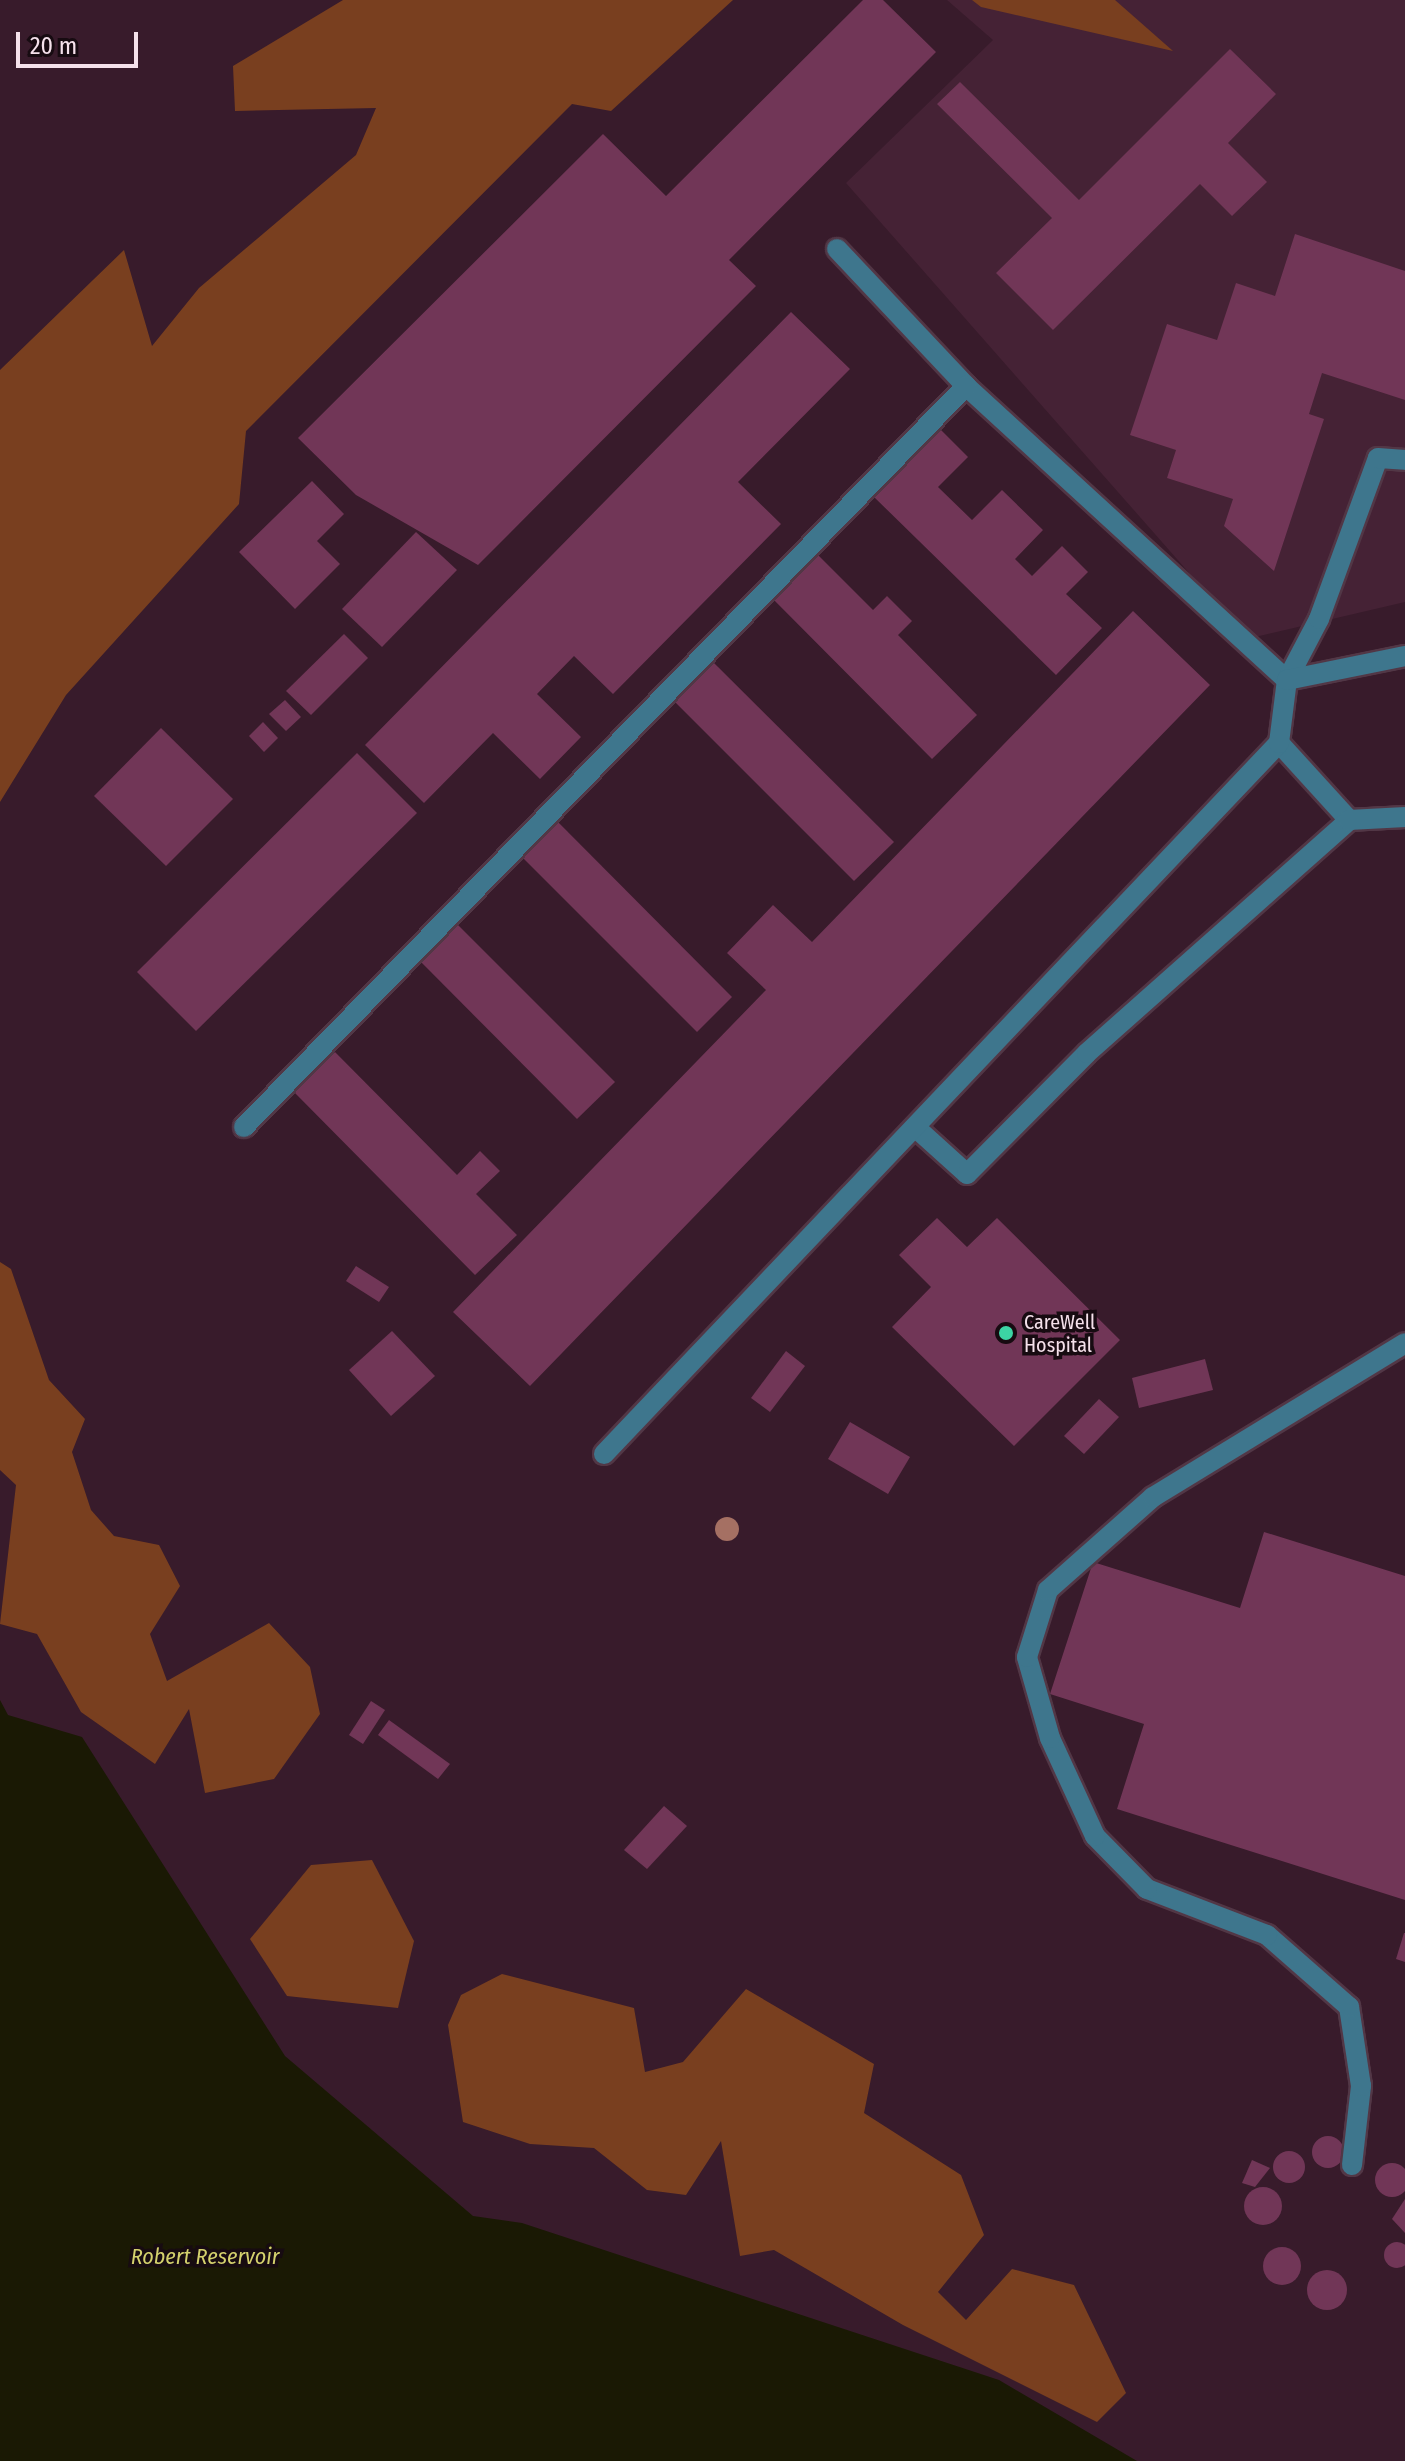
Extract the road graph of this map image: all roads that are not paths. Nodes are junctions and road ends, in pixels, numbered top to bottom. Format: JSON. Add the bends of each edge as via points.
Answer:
{"nodes":[{"id":1,"x":837,"y":249,"type":"dead end"},
{"id":2,"x":966,"y":386,"type":"junction"},
{"id":3,"x":1405,"y":460,"type":"edge"},
{"id":4,"x":1405,"y":656,"type":"edge"},
{"id":5,"x":1287,"y":680,"type":"junction"},
{"id":6,"x":1279,"y":743,"type":"junction"},
{"id":7,"x":1405,"y":817,"type":"edge"},
{"id":8,"x":1349,"y":820,"type":"junction"},
{"id":9,"x":244,"y":1127,"type":"dead end"},
{"id":10,"x":915,"y":1127,"type":"junction"},
{"id":11,"x":1405,"y":1343,"type":"edge"},
{"id":12,"x":604,"y":1454,"type":"dead end"},
{"id":13,"x":1352,"y":2165,"type":"dead end"}],
"edges":[{"from":1,"to":2,"type":"lane"},
{"from":2,"to":5,"type":"lane"},
{"from":2,"to":9,"type":"lane"},
{"from":3,"to":5,"type":"lane","via":[[1378,458],[1319,619]]},
{"from":4,"to":5,"type":"lane"},
{"from":5,"to":6,"type":"lane"},
{"from":6,"to":8,"type":"lane"},
{"from":6,"to":10,"type":"lane"},
{"from":7,"to":8,"type":"lane"},
{"from":8,"to":10,"type":"lane","via":[[1087,1053],[967,1174]]},
{"from":10,"to":12,"type":"lane"},
{"from":11,"to":13,"type":"lane","via":[[1153,1497],[1048,1590],[1027,1657],[1050,1738],[1095,1836],[1147,1889],[1267,1935],[1349,2007],[1361,2086]]}]}
